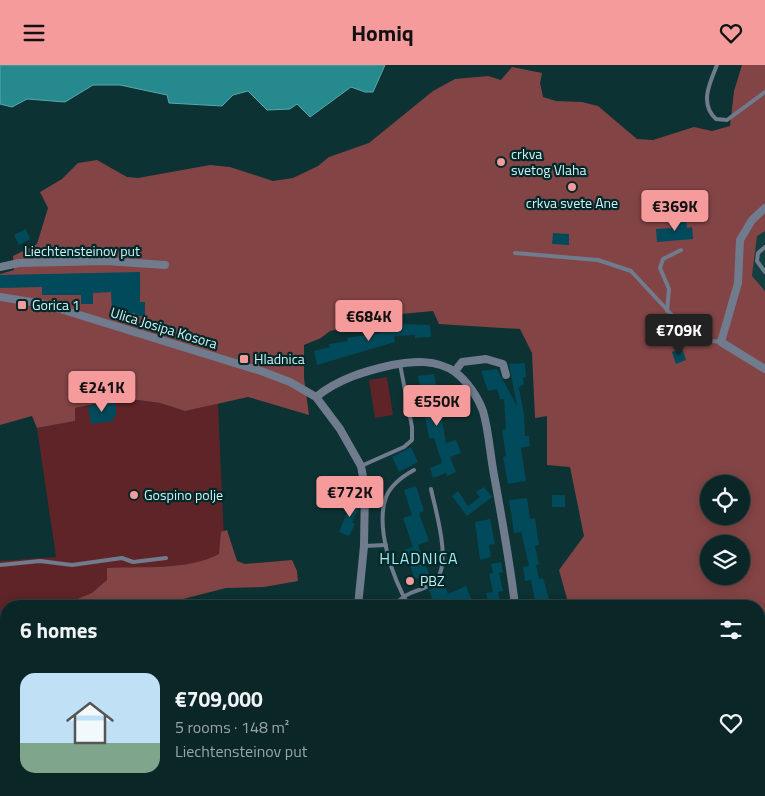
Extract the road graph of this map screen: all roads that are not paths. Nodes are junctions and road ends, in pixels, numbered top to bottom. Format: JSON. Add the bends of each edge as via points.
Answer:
{"nodes":[{"id":1,"x":717,"y":65,"type":"edge"},
{"id":2,"x":765,"y":92,"type":"edge"},
{"id":3,"x":765,"y":208,"type":"edge"},
{"id":4,"x":765,"y":247,"type":"edge"},
{"id":5,"x":681,"y":250,"type":"dead end"},
{"id":6,"x":514,"y":253,"type":"dead end"},
{"id":7,"x":165,"y":265,"type":"dead end"},
{"id":8,"x":0,"y":267,"type":"edge"},
{"id":9,"x":765,"y":272,"type":"edge"},
{"id":10,"x":0,"y":297,"type":"edge"},
{"id":11,"x":666,"y":311,"type":"junction"},
{"id":12,"x":721,"y":342,"type":"junction"},
{"id":13,"x":400,"y":364,"type":"junction"},
{"id":14,"x":765,"y":369,"type":"edge"},
{"id":15,"x":455,"y":371,"type":"junction"},
{"id":16,"x":506,"y":375,"type":"dead end"},
{"id":17,"x":316,"y":397,"type":"junction"},
{"id":18,"x":361,"y":466,"type":"junction"},
{"id":19,"x":414,"y":470,"type":"dead end"},
{"id":20,"x":431,"y":489,"type":"dead end"},
{"id":21,"x":386,"y":545,"type":"junction"},
{"id":22,"x":364,"y":546,"type":"junction"},
{"id":23,"x":166,"y":558,"type":"dead end"},
{"id":24,"x":0,"y":565,"type":"edge"},
{"id":25,"x":402,"y":595,"type":"junction"},
{"id":26,"x":359,"y":600,"type":"edge"},
{"id":27,"x":398,"y":600,"type":"edge"},
{"id":28,"x":405,"y":600,"type":"edge"},
{"id":29,"x":514,"y":600,"type":"edge"}],
"edges":[{"from":1,"to":2,"type":"lane","via":[[707,100],[708,108],[716,119],[727,120]]},
{"from":3,"to":12,"type":"street","via":[[752,220],[740,240],[738,283]]},
{"from":4,"to":9,"type":"lane","via":[[758,253],[758,261]]},
{"from":5,"to":11,"type":"lane","via":[[663,259],[660,269],[669,289]]},
{"from":6,"to":11,"type":"lane","via":[[598,260],[631,271]]},
{"from":7,"to":8,"type":"street","name":"Liechtensteinov put","via":[[106,261],[19,263]]},
{"from":10,"to":17,"type":"street","name":"Ulica Josipa Kosora","via":[[44,304],[260,371],[290,382]]},
{"from":11,"to":12,"type":"lane","via":[[704,340]]},
{"from":12,"to":14,"type":"street"},
{"from":13,"to":15,"type":"street","via":[[424,361]]},
{"from":13,"to":17,"type":"street","via":[[344,379]]},
{"from":13,"to":18,"type":"lane","via":[[412,440],[404,447]]},
{"from":15,"to":16,"type":"street","via":[[462,362],[486,359],[503,364]]},
{"from":15,"to":29,"type":"street","via":[[476,395],[483,411],[510,557]]},
{"from":17,"to":18,"type":"street","name":"Ulica Josipa Kosora","via":[[340,429]]},
{"from":18,"to":22,"type":"street","name":"Ulica Josipa Kosora","via":[[365,488]]},
{"from":19,"to":21,"type":"lane","via":[[401,477],[386,497]]},
{"from":20,"to":25,"type":"lane","via":[[442,550],[440,574],[434,583]]},
{"from":21,"to":22,"type":"lane"},
{"from":21,"to":25,"type":"lane"},
{"from":22,"to":26,"type":"street","name":"Ulica Josipa Kosora"},
{"from":23,"to":24,"type":"lane","via":[[133,562],[122,558],[72,565],[40,561]]},
{"from":25,"to":27,"type":"lane"},
{"from":25,"to":28,"type":"lane"}]}
